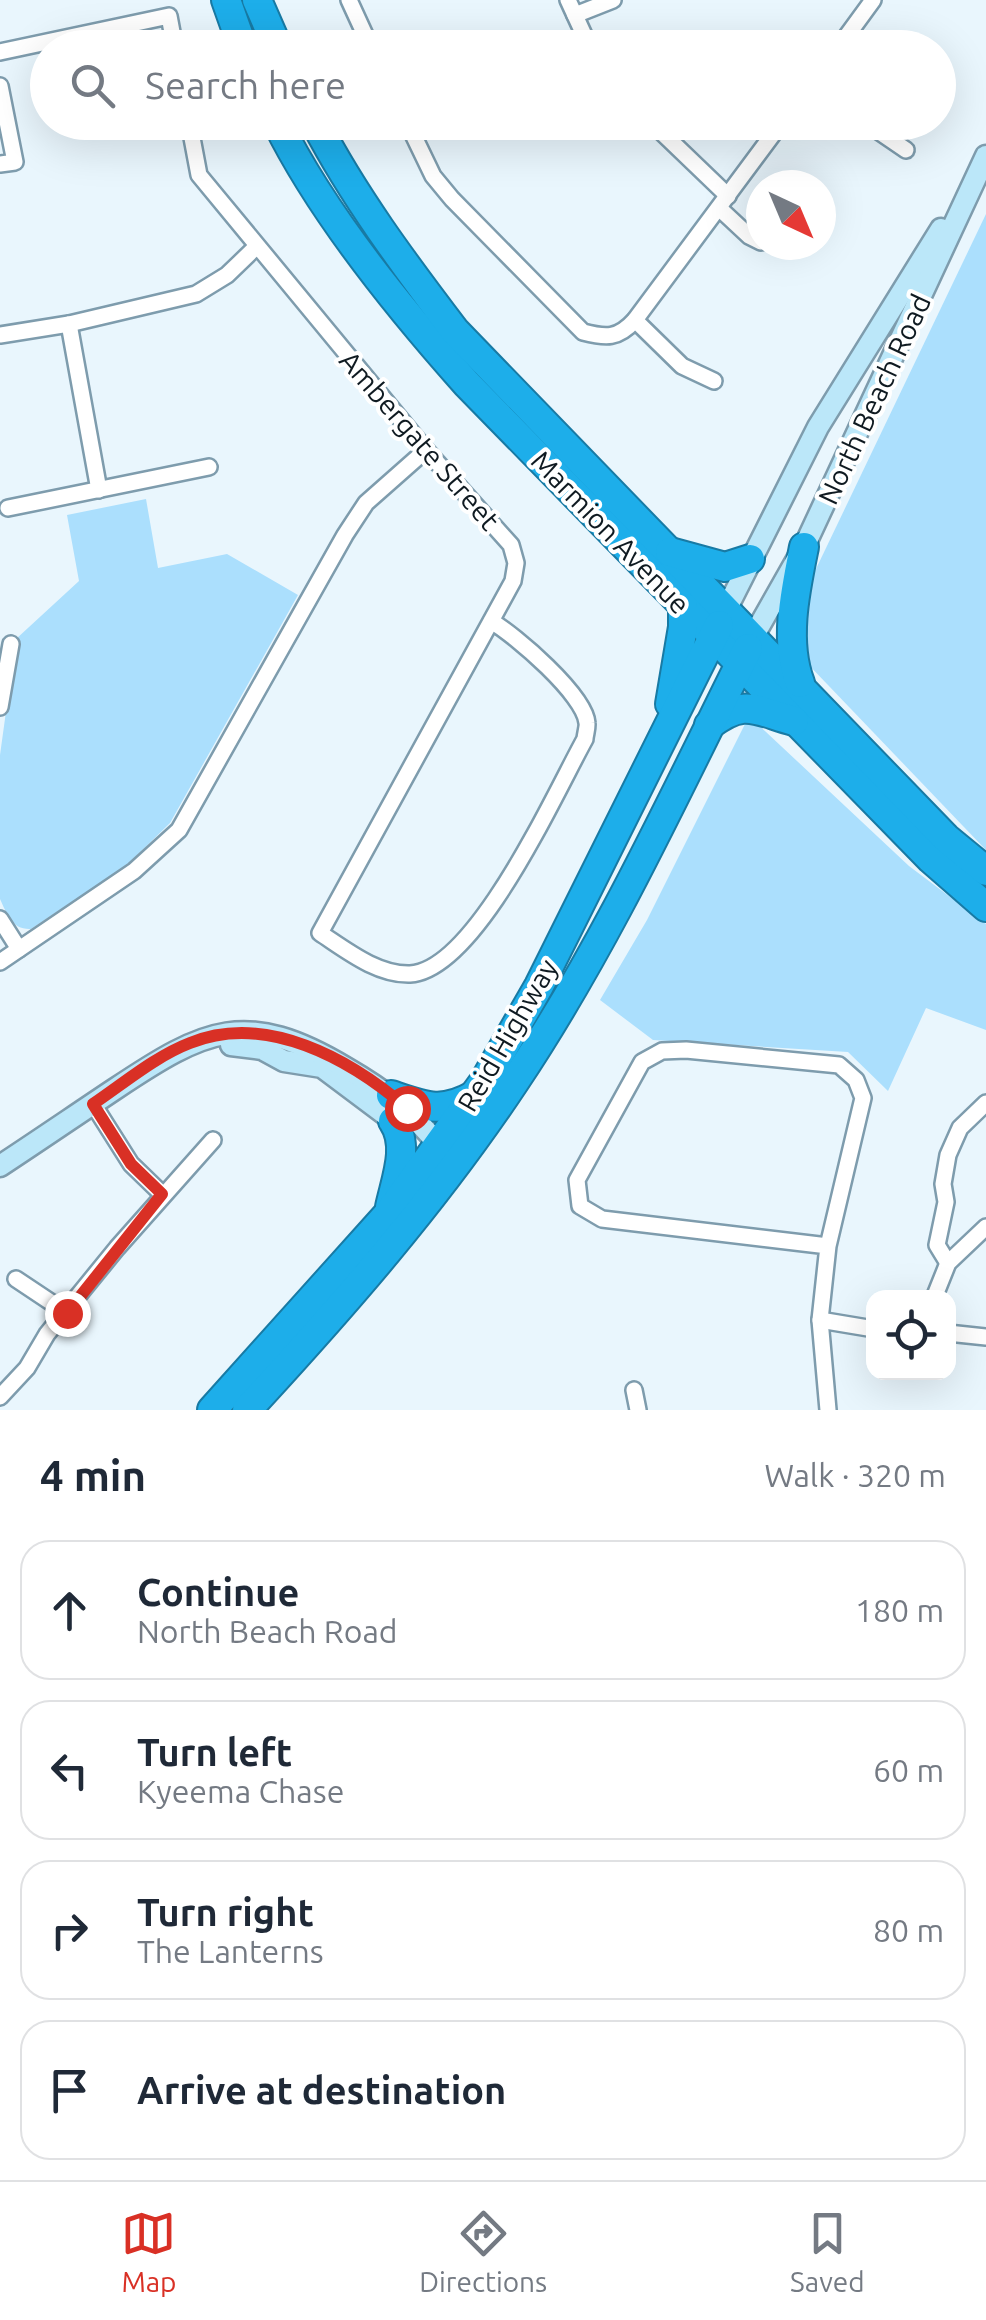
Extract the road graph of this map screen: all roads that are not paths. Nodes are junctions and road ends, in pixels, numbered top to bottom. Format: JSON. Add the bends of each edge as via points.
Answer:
{"nodes":[{"id":1,"x":226,"y":0,"type":"edge"},
{"id":2,"x":257,"y":0,"type":"edge"},
{"id":3,"x":348,"y":0,"type":"edge"},
{"id":4,"x":613,"y":0,"type":"edge"},
{"id":5,"x":873,"y":0,"type":"edge"},
{"id":6,"x":571,"y":8,"type":"edge"},
{"id":7,"x":103,"y":30,"type":"edge"},
{"id":8,"x":172,"y":30,"type":"edge"},
{"id":9,"x":237,"y":30,"type":"edge"},
{"id":10,"x":270,"y":30,"type":"edge"},
{"id":11,"x":362,"y":30,"type":"edge"},
{"id":12,"x":851,"y":30,"type":"edge"},
{"id":13,"x":30,"y":46,"type":"edge"},
{"id":14,"x":0,"y":52,"type":"edge"},
{"id":15,"x":0,"y":86,"type":"edge"},
{"id":16,"x":192,"y":140,"type":"edge"},
{"id":17,"x":288,"y":140,"type":"edge"},
{"id":18,"x":324,"y":140,"type":"edge"},
{"id":19,"x":415,"y":140,"type":"edge"},
{"id":20,"x":667,"y":140,"type":"edge"},
{"id":21,"x":769,"y":140,"type":"edge"},
{"id":22,"x":891,"y":140,"type":"edge"},
{"id":23,"x":906,"y":150,"type":"dead end"},
{"id":24,"x":986,"y":156,"type":"edge"},
{"id":25,"x":0,"y":164,"type":"edge"},
{"id":26,"x":723,"y":202,"type":"junction"},
{"id":27,"x":746,"y":231,"type":"edge"},
{"id":28,"x":256,"y":248,"type":"junction"},
{"id":29,"x":635,"y":320,"type":"junction"},
{"id":30,"x":69,"y":324,"type":"junction"},
{"id":31,"x":0,"y":335,"type":"edge"},
{"id":32,"x":714,"y":381,"type":"dead end"},
{"id":33,"x":426,"y":450,"type":"junction"},
{"id":34,"x":209,"y":467,"type":"dead end"},
{"id":35,"x":99,"y":490,"type":"junction"},
{"id":36,"x":8,"y":508,"type":"dead end"},
{"id":37,"x":804,"y":547,"type":"junction"},
{"id":38,"x":668,"y":552,"type":"junction"},
{"id":39,"x":750,"y":559,"type":"junction"},
{"id":40,"x":683,"y":607,"type":"junction"},
{"id":41,"x":726,"y":610,"type":"junction"},
{"id":42,"x":492,"y":620,"type":"junction"},
{"id":43,"x":753,"y":637,"type":"junction"},
{"id":44,"x":713,"y":638,"type":"junction"},
{"id":45,"x":11,"y":644,"type":"dead end"},
{"id":46,"x":740,"y":664,"type":"junction"},
{"id":47,"x":801,"y":686,"type":"junction"},
{"id":48,"x":0,"y":707,"type":"edge"},
{"id":49,"x":796,"y":721,"type":"junction"},
{"id":50,"x":709,"y":725,"type":"junction"},
{"id":51,"x":664,"y":737,"type":"junction"},
{"id":52,"x":986,"y":871,"type":"edge"},
{"id":53,"x":986,"y":907,"type":"edge"},
{"id":54,"x":0,"y":918,"type":"edge"},
{"id":55,"x":20,"y":949,"type":"junction"},
{"id":56,"x":0,"y":962,"type":"edge"},
{"id":57,"x":515,"y":1081,"type":"junction"},
{"id":58,"x":476,"y":1094,"type":"junction"},
{"id":59,"x":986,"y":1103,"type":"edge"},
{"id":60,"x":96,"y":1108,"type":"junction"},
{"id":61,"x":392,"y":1108,"type":"junction"},
{"id":62,"x":213,"y":1140,"type":"dead end"},
{"id":63,"x":439,"y":1146,"type":"junction"},
{"id":64,"x":0,"y":1166,"type":"edge"},
{"id":65,"x":0,"y":1182,"type":"edge"},
{"id":66,"x":162,"y":1194,"type":"junction"},
{"id":67,"x":420,"y":1212,"type":"junction"},
{"id":68,"x":389,"y":1213,"type":"junction"},
{"id":69,"x":986,"y":1227,"type":"edge"},
{"id":70,"x":828,"y":1246,"type":"junction"},
{"id":71,"x":948,"y":1263,"type":"junction"},
{"id":72,"x":16,"y":1280,"type":"dead end"},
{"id":73,"x":937,"y":1290,"type":"edge"},
{"id":74,"x":67,"y":1313,"type":"junction"},
{"id":75,"x":820,"y":1320,"type":"junction"},
{"id":76,"x":866,"y":1327,"type":"edge"},
{"id":77,"x":956,"y":1334,"type":"edge"},
{"id":78,"x":986,"y":1336,"type":"edge"},
{"id":79,"x":634,"y":1390,"type":"dead end"},
{"id":80,"x":0,"y":1397,"type":"edge"},
{"id":81,"x":212,"y":1410,"type":"edge"},
{"id":82,"x":247,"y":1410,"type":"edge"},
{"id":83,"x":638,"y":1410,"type":"edge"},
{"id":84,"x":828,"y":1410,"type":"edge"}],
"edges":[{"from":1,"to":9,"type":"highway"},
{"from":2,"to":10,"type":"highway"},
{"from":3,"to":11,"type":"street"},
{"from":4,"to":6,"type":"street"},
{"from":5,"to":12,"type":"street"},
{"from":7,"to":8,"type":"street","via":[[169,16]]},
{"from":13,"to":14,"type":"street"},
{"from":15,"to":25,"type":"street","via":[[14,162]]},
{"from":16,"to":28,"type":"street","name":"Ambergate Street","via":[[199,175]]},
{"from":17,"to":40,"type":"highway","name":"Marmion Avenue","via":[[340,225],[435,348]]},
{"from":18,"to":38,"type":"highway","name":"Marmion Avenue","via":[[392,250],[455,330]]},
{"from":19,"to":29,"type":"street","via":[[432,176],[583,332],[607,338]]},
{"from":20,"to":26,"type":"street"},
{"from":21,"to":26,"type":"street"},
{"from":22,"to":23,"type":"street"},
{"from":24,"to":37,"type":"main road","name":"North Beach Road"},
{"from":24,"to":39,"type":"main road","name":"North Beach Road","via":[[818,427]]},
{"from":26,"to":27,"type":"street"},
{"from":26,"to":29,"type":"street"},
{"from":28,"to":30,"type":"street","via":[[196,294]]},
{"from":28,"to":33,"type":"street","name":"Ambergate Street"},
{"from":29,"to":32,"type":"street","via":[[682,366]]},
{"from":30,"to":31,"type":"street"},
{"from":30,"to":35,"type":"street"},
{"from":33,"to":42,"type":"street","name":"Ambergate Street","via":[[511,545],[513,581]]},
{"from":33,"to":55,"type":"street","via":[[366,503],[345,535],[180,830],[134,871]]},
{"from":34,"to":35,"type":"street"},
{"from":35,"to":36,"type":"street"},
{"from":37,"to":43,"type":"main road","name":"North Beach Road"},
{"from":37,"to":47,"type":"highway","via":[[791,648]]},
{"from":38,"to":39,"type":"highway","via":[[725,567]]},
{"from":38,"to":41,"type":"highway","name":"Marmion Avenue"},
{"from":39,"to":41,"type":"main road","name":"North Beach Road"},
{"from":40,"to":44,"type":"highway","name":"Marmion Avenue"},
{"from":40,"to":51,"type":"highway"},
{"from":41,"to":43,"type":"highway","name":"Marmion Avenue"},
{"from":41,"to":44,"type":"highway","name":"Reid Highway"},
{"from":42,"to":42,"type":"street","name":"Ambergate Street","via":[[320,933],[386,972],[413,974],[441,963],[497,901],[585,738],[584,711],[536,654]]},
{"from":43,"to":46,"type":"highway","name":"Reid Highway"},
{"from":43,"to":47,"type":"highway","name":"Marmion Avenue"},
{"from":44,"to":46,"type":"highway","name":"Marmion Avenue"},
{"from":44,"to":51,"type":"highway","name":"Reid Highway"},
{"from":45,"to":48,"type":"street"},
{"from":46,"to":49,"type":"highway","name":"Marmion Avenue"},
{"from":46,"to":50,"type":"highway","name":"Reid Highway"},
{"from":47,"to":52,"type":"highway","name":"Marmion Avenue"},
{"from":49,"to":50,"type":"highway","via":[[743,708]]},
{"from":49,"to":53,"type":"highway","name":"Marmion Avenue"},
{"from":50,"to":57,"type":"highway","name":"Reid Highway","via":[[573,989]]},
{"from":51,"to":58,"type":"highway","name":"Reid Highway","via":[[509,1043]]},
{"from":54,"to":55,"type":"street"},
{"from":55,"to":56,"type":"street"},
{"from":57,"to":63,"type":"highway"},
{"from":57,"to":67,"type":"highway","name":"Reid Highway"},
{"from":58,"to":61,"type":"highway","via":[[446,1108]]},
{"from":58,"to":63,"type":"highway","name":"Reid Highway"},
{"from":59,"to":71,"type":"street","via":[[960,1128],[948,1155],[938,1245]]},
{"from":60,"to":61,"type":"main road","via":[[182,1059],[234,1044],[322,1067]]},
{"from":60,"to":64,"type":"main road"},
{"from":60,"to":65,"type":"main road"},
{"from":60,"to":66,"type":"street","via":[[131,1164]]},
{"from":61,"to":63,"type":"main road","via":[[418,1118]]},
{"from":61,"to":68,"type":"highway","via":[[402,1151]]},
{"from":62,"to":66,"type":"street"},
{"from":63,"to":67,"type":"highway"},
{"from":63,"to":68,"type":"highway","name":"Reid Highway"},
{"from":66,"to":74,"type":"street"},
{"from":67,"to":82,"type":"highway","name":"Reid Highway"},
{"from":68,"to":81,"type":"highway","name":"Reid Highway"},
{"from":69,"to":71,"type":"street"},
{"from":70,"to":70,"type":"street","via":[[602,1219],[580,1206],[577,1180],[642,1062],[662,1051],[686,1050],[839,1065],[856,1080],[861,1109]]},
{"from":70,"to":75,"type":"street"},
{"from":71,"to":73,"type":"street"},
{"from":72,"to":74,"type":"street"},
{"from":74,"to":80,"type":"street"},
{"from":75,"to":76,"type":"street"},
{"from":75,"to":84,"type":"street"},
{"from":77,"to":78,"type":"street"},
{"from":79,"to":83,"type":"street"}]}
